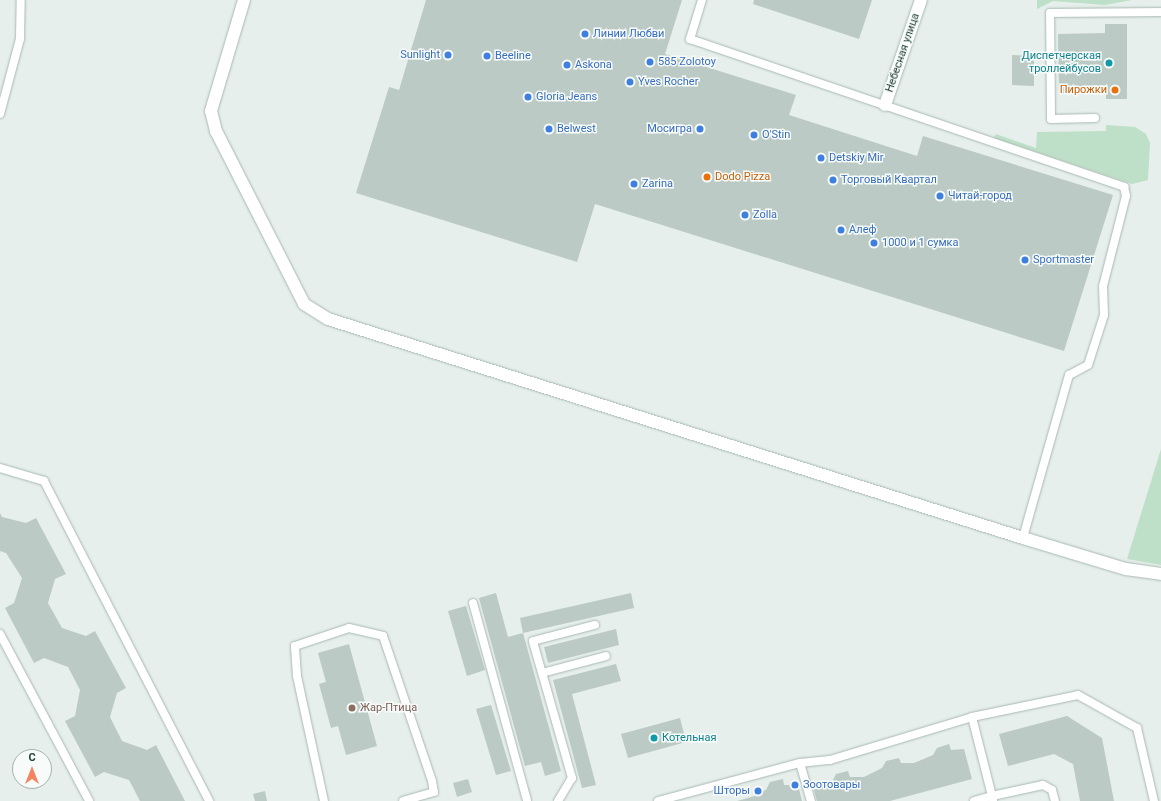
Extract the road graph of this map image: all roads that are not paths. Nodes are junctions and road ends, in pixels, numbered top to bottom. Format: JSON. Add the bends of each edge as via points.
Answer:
{"nodes":[{"id":1,"x":21,"y":0,"type":"edge"},
{"id":2,"x":244,"y":0,"type":"edge"},
{"id":3,"x":702,"y":0,"type":"edge"},
{"id":4,"x":921,"y":0,"type":"edge"},
{"id":5,"x":1161,"y":12,"type":"edge"},
{"id":6,"x":885,"y":105,"type":"junction"},
{"id":7,"x":0,"y":114,"type":"edge"},
{"id":8,"x":1095,"y":118,"type":"dead end"},
{"id":9,"x":0,"y":468,"type":"edge"},
{"id":10,"x":1023,"y":538,"type":"junction"},
{"id":11,"x":1161,"y":574,"type":"edge"},
{"id":12,"x":473,"y":603,"type":"dead end"},
{"id":13,"x":595,"y":625,"type":"dead end"},
{"id":14,"x":0,"y":634,"type":"edge"},
{"id":15,"x":606,"y":656,"type":"dead end"},
{"id":16,"x":542,"y":673,"type":"junction"},
{"id":17,"x":972,"y":717,"type":"junction"},
{"id":18,"x":800,"y":763,"type":"junction"},
{"id":19,"x":993,"y":799,"type":"edge"},
{"id":20,"x":89,"y":801,"type":"edge"},
{"id":21,"x":209,"y":801,"type":"edge"},
{"id":22,"x":324,"y":801,"type":"edge"},
{"id":23,"x":403,"y":801,"type":"edge"},
{"id":24,"x":527,"y":801,"type":"edge"},
{"id":25,"x":558,"y":801,"type":"edge"},
{"id":26,"x":658,"y":801,"type":"edge"},
{"id":27,"x":811,"y":801,"type":"edge"},
{"id":28,"x":974,"y":801,"type":"edge"},
{"id":29,"x":1055,"y":801,"type":"edge"},
{"id":30,"x":1154,"y":801,"type":"edge"}],
"edges":[{"from":1,"to":7,"type":"lane","via":[[20,39]]},
{"from":2,"to":10,"type":"street","via":[[210,111],[216,131],[304,304],[328,320]]},
{"from":3,"to":6,"type":"lane","via":[[690,39]]},
{"from":4,"to":6,"type":"street","name":"Небесная улица"},
{"from":5,"to":8,"type":"lane","via":[[1050,13],[1051,119]]},
{"from":6,"to":10,"type":"lane","via":[[1124,187],[1126,196],[1103,286],[1104,315],[1088,365],[1069,375]]},
{"from":9,"to":21,"type":"lane","via":[[44,481]]},
{"from":10,"to":11,"type":"street","via":[[1126,568]]},
{"from":12,"to":24,"type":"lane"},
{"from":13,"to":16,"type":"lane","via":[[533,642]]},
{"from":14,"to":20,"type":"lane"},
{"from":15,"to":16,"type":"lane"},
{"from":16,"to":25,"type":"lane","via":[[572,778]]},
{"from":17,"to":18,"type":"lane","via":[[830,760]]},
{"from":17,"to":19,"type":"lane"},
{"from":17,"to":30,"type":"lane","via":[[1078,695],[1137,728]]},
{"from":18,"to":26,"type":"lane"},
{"from":18,"to":27,"type":"lane"},
{"from":19,"to":28,"type":"lane"},
{"from":19,"to":29,"type":"lane","via":[[1043,784],[1052,790]]},
{"from":22,"to":23,"type":"lane","via":[[296,676],[295,646],[349,628],[383,636],[432,781],[434,792]]}]}
